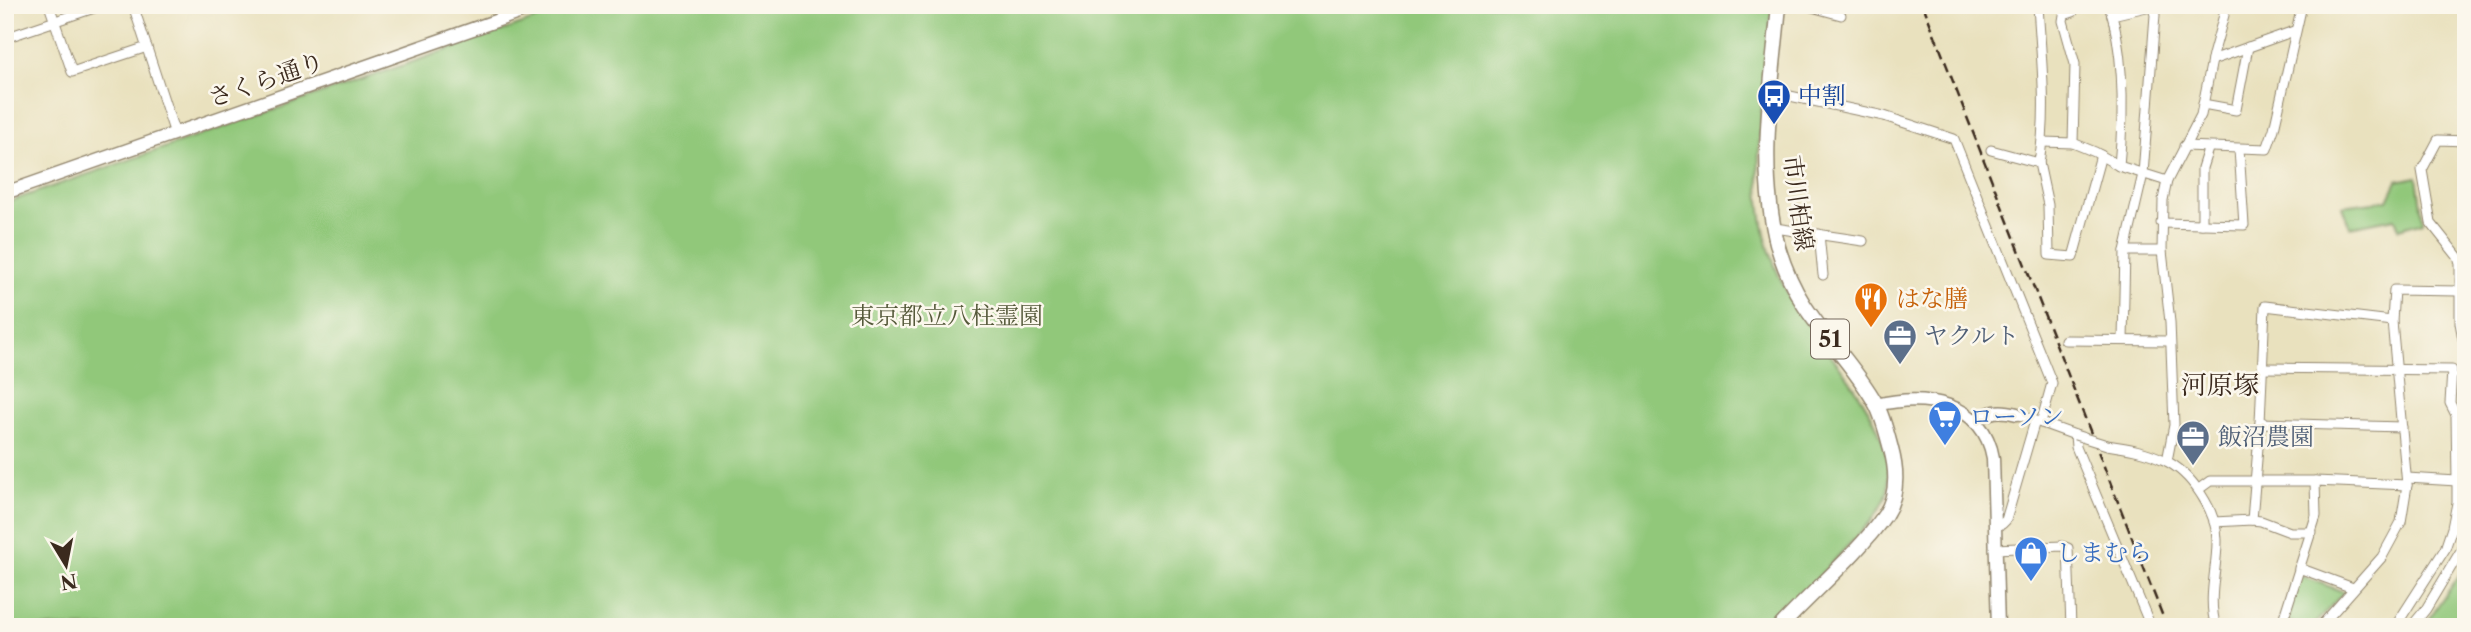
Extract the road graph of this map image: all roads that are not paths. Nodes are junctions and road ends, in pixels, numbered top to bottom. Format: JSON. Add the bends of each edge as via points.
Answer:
{"nodes":[{"id":1,"x":48,"y":5,"type":"edge"},
{"id":2,"x":103,"y":5,"type":"edge"},
{"id":3,"x":133,"y":5,"type":"edge"},
{"id":4,"x":541,"y":5,"type":"edge"},
{"id":5,"x":1779,"y":5,"type":"edge"},
{"id":6,"x":1804,"y":5,"type":"edge"},
{"id":7,"x":2038,"y":5,"type":"edge"},
{"id":8,"x":2071,"y":5,"type":"edge"},
{"id":9,"x":2153,"y":5,"type":"edge"},
{"id":10,"x":2196,"y":5,"type":"edge"},
{"id":11,"x":2223,"y":5,"type":"edge"},
{"id":12,"x":2302,"y":5,"type":"edge"},
{"id":13,"x":2110,"y":10,"type":"edge"},
{"id":14,"x":1841,"y":15,"type":"dead end"},
{"id":15,"x":54,"y":21,"type":"junction"},
{"id":16,"x":2294,"y":31,"type":"junction"},
{"id":17,"x":5,"y":38,"type":"edge"},
{"id":18,"x":147,"y":47,"type":"junction"},
{"id":19,"x":2248,"y":47,"type":"junction"},
{"id":20,"x":2212,"y":60,"type":"junction"},
{"id":21,"x":1772,"y":92,"type":"junction"},
{"id":22,"x":2203,"y":104,"type":"junction"},
{"id":23,"x":175,"y":134,"type":"junction"},
{"id":24,"x":2466,"y":141,"type":"edge"},
{"id":25,"x":2043,"y":142,"type":"junction"},
{"id":26,"x":2073,"y":143,"type":"junction"},
{"id":27,"x":2184,"y":146,"type":"junction"},
{"id":28,"x":2208,"y":149,"type":"junction"},
{"id":29,"x":2239,"y":149,"type":"junction"},
{"id":30,"x":1991,"y":150,"type":"dead end"},
{"id":31,"x":2101,"y":155,"type":"junction"},
{"id":32,"x":2039,"y":163,"type":"junction"},
{"id":33,"x":2119,"y":166,"type":"junction"},
{"id":34,"x":2143,"y":174,"type":"junction"},
{"id":35,"x":2167,"y":181,"type":"junction"},
{"id":36,"x":5,"y":193,"type":"edge"},
{"id":37,"x":2161,"y":223,"type":"junction"},
{"id":38,"x":2202,"y":224,"type":"junction"},
{"id":39,"x":1775,"y":228,"type":"junction"},
{"id":40,"x":1819,"y":234,"type":"junction"},
{"id":41,"x":1863,"y":241,"type":"dead end"},
{"id":42,"x":2125,"y":251,"type":"junction"},
{"id":43,"x":2162,"y":251,"type":"junction"},
{"id":44,"x":1823,"y":275,"type":"dead end"},
{"id":45,"x":2459,"y":291,"type":"junction"},
{"id":46,"x":2392,"y":321,"type":"junction"},
{"id":47,"x":2065,"y":340,"type":"dead end"},
{"id":48,"x":2123,"y":340,"type":"junction"},
{"id":49,"x":2171,"y":341,"type":"junction"},
{"id":50,"x":2466,"y":354,"type":"edge"},
{"id":51,"x":2262,"y":368,"type":"junction"},
{"id":52,"x":2397,"y":370,"type":"junction"},
{"id":53,"x":2466,"y":398,"type":"edge"},
{"id":54,"x":1876,"y":405,"type":"junction"},
{"id":55,"x":2466,"y":408,"type":"edge"},
{"id":56,"x":2017,"y":414,"type":"joint"},
{"id":57,"x":1974,"y":421,"type":"junction"},
{"id":58,"x":2038,"y":422,"type":"junction"},
{"id":59,"x":2260,"y":423,"type":"junction"},
{"id":60,"x":2402,"y":428,"type":"junction"},
{"id":61,"x":2075,"y":435,"type":"junction"},
{"id":62,"x":2167,"y":461,"type":"junction"},
{"id":63,"x":2255,"y":481,"type":"junction"},
{"id":64,"x":2315,"y":481,"type":"junction"},
{"id":65,"x":2457,"y":481,"type":"junction"},
{"id":66,"x":2407,"y":482,"type":"junction"},
{"id":67,"x":2199,"y":489,"type":"junction"},
{"id":68,"x":2252,"y":520,"type":"junction"},
{"id":69,"x":2214,"y":522,"type":"junction"},
{"id":70,"x":1994,"y":524,"type":"junction"},
{"id":71,"x":2312,"y":532,"type":"junction"},
{"id":72,"x":2466,"y":542,"type":"edge"},
{"id":73,"x":1994,"y":549,"type":"junction"},
{"id":74,"x":2300,"y":568,"type":"junction"},
{"id":75,"x":2353,"y":588,"type":"junction"},
{"id":76,"x":1780,"y":627,"type":"edge"},
{"id":77,"x":1991,"y":627,"type":"edge"},
{"id":78,"x":1998,"y":627,"type":"edge"},
{"id":79,"x":2071,"y":627,"type":"edge"},
{"id":80,"x":2151,"y":627,"type":"edge"},
{"id":81,"x":2216,"y":627,"type":"edge"},
{"id":82,"x":2291,"y":627,"type":"edge"},
{"id":83,"x":2320,"y":627,"type":"edge"},
{"id":84,"x":2395,"y":627,"type":"edge"},
{"id":85,"x":2411,"y":627,"type":"edge"}],
"edges":[{"from":1,"to":15,"type":"street"},
{"from":2,"to":15,"type":"street"},
{"from":3,"to":18,"type":"street"},
{"from":4,"to":23,"type":"street","name":"さくら通り"},
{"from":5,"to":21,"type":"main road","name":"市川柏線","number":"51"},
{"from":6,"to":14,"type":"street"},
{"from":7,"to":25,"type":"street"},
{"from":8,"to":26,"type":"street","via":[[2073,12],[2064,15],[2063,21],[2075,64]]},
{"from":9,"to":13,"type":"street"},
{"from":9,"to":34,"type":"street"},
{"from":10,"to":11,"type":"street"},
{"from":11,"to":20,"type":"street"},
{"from":12,"to":16,"type":"street"},
{"from":13,"to":33,"type":"street","via":[[2120,62],[2123,127]]},
{"from":15,"to":17,"type":"street"},
{"from":15,"to":18,"type":"street","via":[[72,72]]},
{"from":16,"to":19,"type":"street"},
{"from":16,"to":29,"type":"street","via":[[2267,149]]},
{"from":18,"to":23,"type":"street"},
{"from":19,"to":20,"type":"street"},
{"from":19,"to":22,"type":"street","via":[[2236,110]]},
{"from":20,"to":22,"type":"street"},
{"from":21,"to":39,"type":"main road","name":"市川柏線","number":"51","via":[[1767,138]]},
{"from":21,"to":58,"type":"street","via":[[1884,116],[1954,139],[2052,383]]},
{"from":22,"to":27,"type":"street","via":[[2202,115]]},
{"from":23,"to":36,"type":"street","name":"さくら通り"},
{"from":24,"to":45,"type":"street","via":[[2438,140],[2422,170],[2431,223],[2458,257]]},
{"from":25,"to":26,"type":"street"},
{"from":25,"to":32,"type":"street"},
{"from":26,"to":31,"type":"street"},
{"from":27,"to":28,"type":"street"},
{"from":27,"to":35,"type":"street"},
{"from":28,"to":29,"type":"street"},
{"from":28,"to":38,"type":"street","via":[[2202,168]]},
{"from":29,"to":38,"type":"street","via":[[2244,225]]},
{"from":30,"to":32,"type":"street"},
{"from":31,"to":32,"type":"street","via":[[2073,257],[2049,256],[2048,205]]},
{"from":31,"to":33,"type":"street"},
{"from":33,"to":34,"type":"street"},
{"from":34,"to":35,"type":"street"},
{"from":34,"to":42,"type":"street"},
{"from":35,"to":37,"type":"street"},
{"from":37,"to":38,"type":"street"},
{"from":37,"to":43,"type":"street"},
{"from":39,"to":40,"type":"street"},
{"from":39,"to":54,"type":"main road","name":"市川柏線","number":"51","via":[[1788,275],[1805,305]]},
{"from":40,"to":41,"type":"street"},
{"from":40,"to":44,"type":"street"},
{"from":42,"to":43,"type":"street"},
{"from":42,"to":48,"type":"street"},
{"from":43,"to":49,"type":"street"},
{"from":45,"to":46,"type":"street","via":[[2394,290]]},
{"from":45,"to":50,"type":"street"},
{"from":46,"to":51,"type":"street","via":[[2265,306]]},
{"from":46,"to":52,"type":"street"},
{"from":47,"to":48,"type":"street"},
{"from":48,"to":49,"type":"street"},
{"from":49,"to":62,"type":"street","via":[[2174,425]]},
{"from":51,"to":52,"type":"street"},
{"from":51,"to":59,"type":"street"},
{"from":52,"to":60,"type":"street"},
{"from":52,"to":65,"type":"street","via":[[2452,370]]},
{"from":53,"to":55,"type":"street"},
{"from":54,"to":57,"type":"street","via":[[1912,400],[1943,403]]},
{"from":54,"to":76,"type":"main road","name":"市川柏線","number":"51","via":[[1896,475],[1886,513]]},
{"from":56,"to":57,"type":"street","via":[[1992,411]]},
{"from":56,"to":58,"type":"street"},
{"from":57,"to":70,"type":"street","via":[[1992,448]]},
{"from":57,"to":77,"type":"street","via":[[1987,461]]},
{"from":58,"to":61,"type":"street"},
{"from":58,"to":70,"type":"street","via":[[2006,520]]},
{"from":59,"to":60,"type":"street"},
{"from":59,"to":63,"type":"street"},
{"from":60,"to":66,"type":"street"},
{"from":61,"to":62,"type":"street","bridge":true},
{"from":61,"to":80,"type":"street"},
{"from":62,"to":67,"type":"street"},
{"from":63,"to":64,"type":"street"},
{"from":63,"to":67,"type":"street","via":[[2210,481]]},
{"from":63,"to":68,"type":"street"},
{"from":64,"to":66,"type":"street"},
{"from":64,"to":71,"type":"street"},
{"from":65,"to":66,"type":"street"},
{"from":65,"to":84,"type":"street","via":[[2445,549]]},
{"from":66,"to":75,"type":"street","via":[[2401,522],[2382,557]]},
{"from":67,"to":69,"type":"street"},
{"from":68,"to":69,"type":"street"},
{"from":68,"to":71,"type":"street","via":[[2290,532]]},
{"from":69,"to":81,"type":"street","via":[[2217,539],[2211,612]]},
{"from":70,"to":73,"type":"street"},
{"from":71,"to":74,"type":"street"},
{"from":72,"to":85,"type":"street"},
{"from":73,"to":78,"type":"street"},
{"from":73,"to":79,"type":"street","via":[[2068,548]]},
{"from":74,"to":75,"type":"street"},
{"from":74,"to":82,"type":"street","via":[[2283,620]]},
{"from":75,"to":83,"type":"street"}]}
